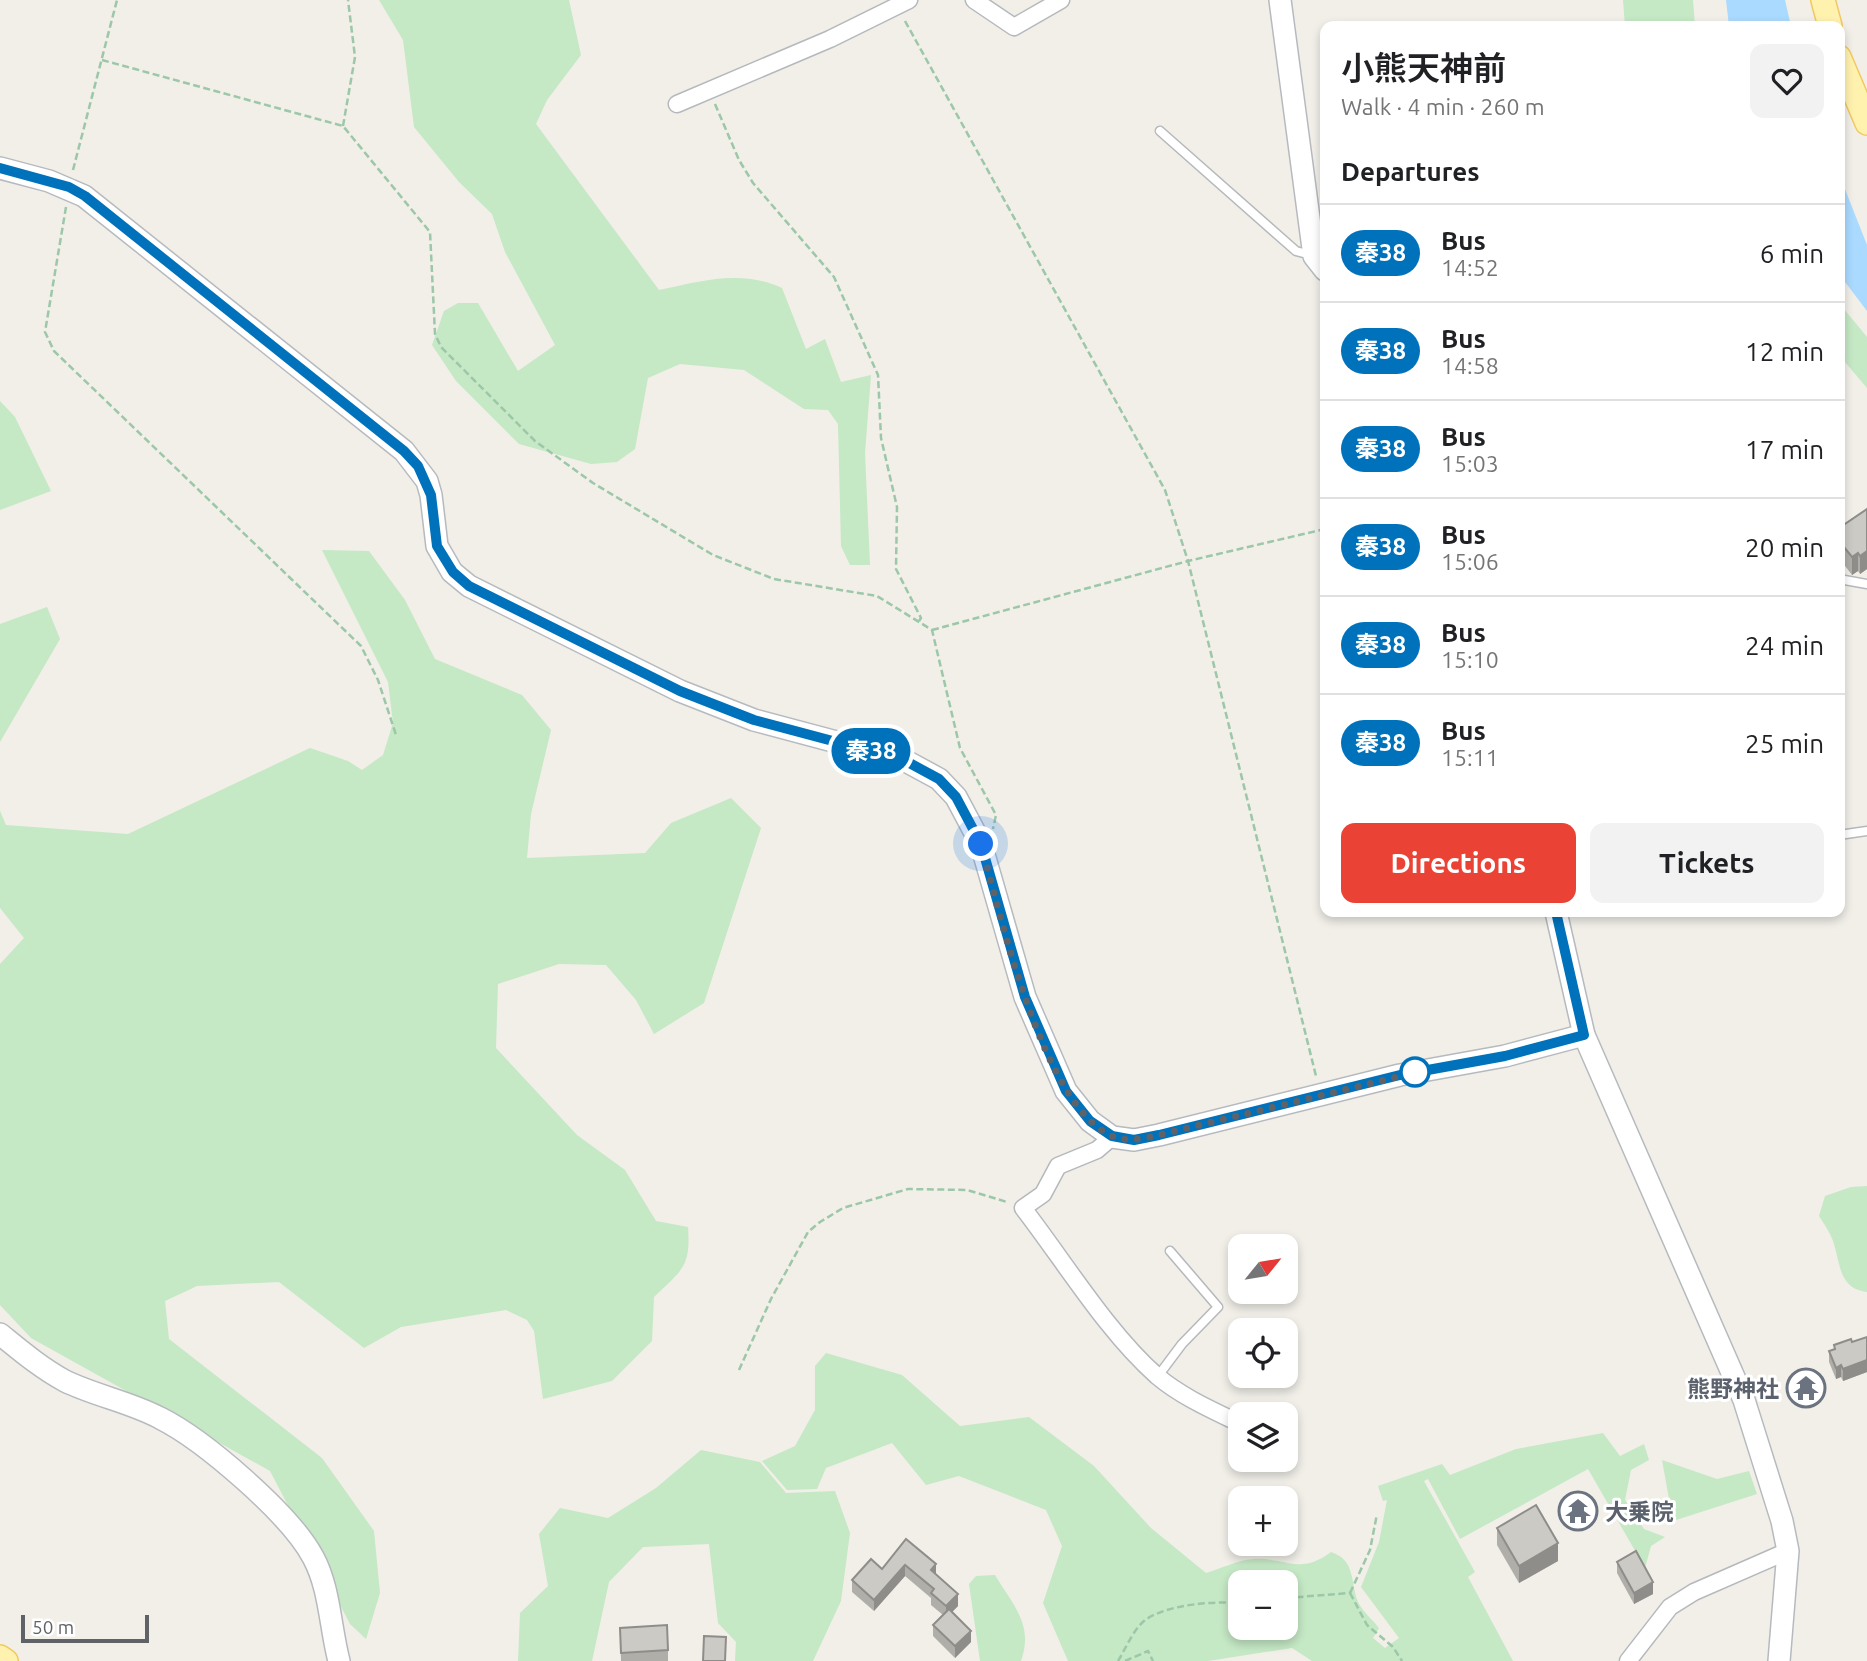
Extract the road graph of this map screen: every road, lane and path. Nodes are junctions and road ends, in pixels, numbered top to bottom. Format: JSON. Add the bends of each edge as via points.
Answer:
{"nodes":[{"id":1,"x":117,"y":0,"type":"edge"},
{"id":2,"x":348,"y":0,"type":"edge"},
{"id":3,"x":974,"y":0,"type":"edge"},
{"id":4,"x":1062,"y":0,"type":"edge"},
{"id":5,"x":1280,"y":0,"type":"edge"},
{"id":6,"x":1823,"y":0,"type":"edge"},
{"id":7,"x":903,"y":3,"type":"edge"},
{"id":8,"x":1829,"y":21,"type":"edge"},
{"id":9,"x":102,"y":60,"type":"junction"},
{"id":10,"x":1845,"y":71,"type":"edge"},
{"id":11,"x":709,"y":91,"type":"junction"},
{"id":12,"x":677,"y":104,"type":"dead end"},
{"id":13,"x":1867,"y":122,"type":"edge"},
{"id":14,"x":343,"y":126,"type":"junction"},
{"id":15,"x":1160,"y":131,"type":"dead end"},
{"id":16,"x":0,"y":168,"type":"edge"},
{"id":17,"x":69,"y":187,"type":"junction"},
{"id":18,"x":1320,"y":263,"type":"edge"},
{"id":19,"x":1320,"y":530,"type":"edge"},
{"id":20,"x":1188,"y":561,"type":"junction"},
{"id":21,"x":1845,"y":580,"type":"edge"},
{"id":22,"x":1867,"y":584,"type":"edge"},
{"id":23,"x":919,"y":621,"type":"junction"},
{"id":24,"x":932,"y":630,"type":"junction"},
{"id":25,"x":396,"y":735,"type":"dead end"},
{"id":26,"x":1867,"y":831,"type":"edge"},
{"id":27,"x":1845,"y":834,"type":"edge"},
{"id":28,"x":978,"y":838,"type":"junction"},
{"id":29,"x":1557,"y":917,"type":"edge"},
{"id":30,"x":1584,"y":1035,"type":"junction"},
{"id":31,"x":1320,"y":1096,"type":"junction"},
{"id":32,"x":1112,"y":1136,"type":"junction"},
{"id":33,"x":1023,"y":1208,"type":"junction"},
{"id":34,"x":1170,"y":1251,"type":"dead end"},
{"id":35,"x":0,"y":1334,"type":"edge"},
{"id":36,"x":739,"y":1370,"type":"dead end"},
{"id":37,"x":1158,"y":1376,"type":"junction"},
{"id":38,"x":1228,"y":1418,"type":"edge"},
{"id":39,"x":1377,"y":1514,"type":"dead end"},
{"id":40,"x":1788,"y":1551,"type":"junction"},
{"id":41,"x":1350,"y":1593,"type":"junction"},
{"id":42,"x":1298,"y":1597,"type":"edge"},
{"id":43,"x":1228,"y":1602,"type":"edge"},
{"id":44,"x":0,"y":1657,"type":"edge"},
{"id":45,"x":6,"y":1661,"type":"edge"},
{"id":46,"x":339,"y":1661,"type":"edge"},
{"id":47,"x":1118,"y":1661,"type":"edge"},
{"id":48,"x":1125,"y":1661,"type":"edge"},
{"id":49,"x":1153,"y":1661,"type":"edge"},
{"id":50,"x":1402,"y":1661,"type":"edge"},
{"id":51,"x":1628,"y":1661,"type":"edge"},
{"id":52,"x":1779,"y":1661,"type":"edge"}],
"edges":[{"from":1,"to":9,"type":"path"},
{"from":2,"to":14,"type":"path","via":[[355,57]]},
{"from":3,"to":4,"type":"street","via":[[1014,27]]},
{"from":5,"to":18,"type":"street"},
{"from":6,"to":8,"type":"main road"},
{"from":7,"to":11,"type":"street"},
{"from":7,"to":20,"type":"path","via":[[1165,490]]},
{"from":9,"to":14,"type":"path"},
{"from":9,"to":17,"type":"path"},
{"from":10,"to":13,"type":"main road"},
{"from":11,"to":12,"type":"street"},
{"from":11,"to":23,"type":"path","via":[[753,183],[834,277],[878,375],[881,438],[897,507],[896,569]]},
{"from":14,"to":23,"type":"path","via":[[430,232],[435,334],[441,347],[535,441],[593,483],[713,555],[774,579],[877,596]]},
{"from":15,"to":18,"type":"lane","via":[[1296,251]]},
{"from":16,"to":17,"type":"street"},
{"from":17,"to":25,"type":"path","via":[[45,332],[54,351],[361,646]]},
{"from":17,"to":28,"type":"street","via":[[404,451],[418,466],[431,495],[437,546],[453,572],[469,586],[680,691],[754,720],[904,760],[948,788]]},
{"from":19,"to":20,"type":"path"},
{"from":20,"to":24,"type":"path"},
{"from":20,"to":31,"type":"path"},
{"from":21,"to":22,"type":"lane"},
{"from":23,"to":24,"type":"path"},
{"from":24,"to":28,"type":"path","via":[[960,748],[996,815],[994,828]]},
{"from":26,"to":27,"type":"lane"},
{"from":28,"to":32,"type":"street","via":[[1040,1035],[1066,1091],[1090,1121]]},
{"from":29,"to":30,"type":"street"},
{"from":30,"to":31,"type":"street"},
{"from":30,"to":40,"type":"street","via":[[1744,1400]]},
{"from":31,"to":32,"type":"street","via":[[1134,1140]]},
{"from":32,"to":33,"type":"street","via":[[1097,1150],[1058,1166],[1043,1194]]},
{"from":33,"to":36,"type":"path","via":[[967,1190],[929,1187],[876,1196],[844,1208],[808,1232]]},
{"from":33,"to":37,"type":"street","via":[[1118,1334]]},
{"from":34,"to":37,"type":"lane","via":[[1218,1307],[1182,1343]]},
{"from":35,"to":46,"type":"street","via":[[67,1382],[163,1419],[267,1500],[294,1527],[314,1559]]},
{"from":37,"to":38,"type":"street"},
{"from":39,"to":41,"type":"path","via":[[1370,1550]]},
{"from":40,"to":51,"type":"street","via":[[1670,1607]]},
{"from":40,"to":52,"type":"street"},
{"from":41,"to":42,"type":"path"},
{"from":41,"to":50,"type":"path","via":[[1367,1625]]},
{"from":43,"to":47,"type":"path","via":[[1211,1600],[1146,1620]]},
{"from":44,"to":45,"type":"main road"},
{"from":48,"to":49,"type":"path","via":[[1149,1651]]}]}
